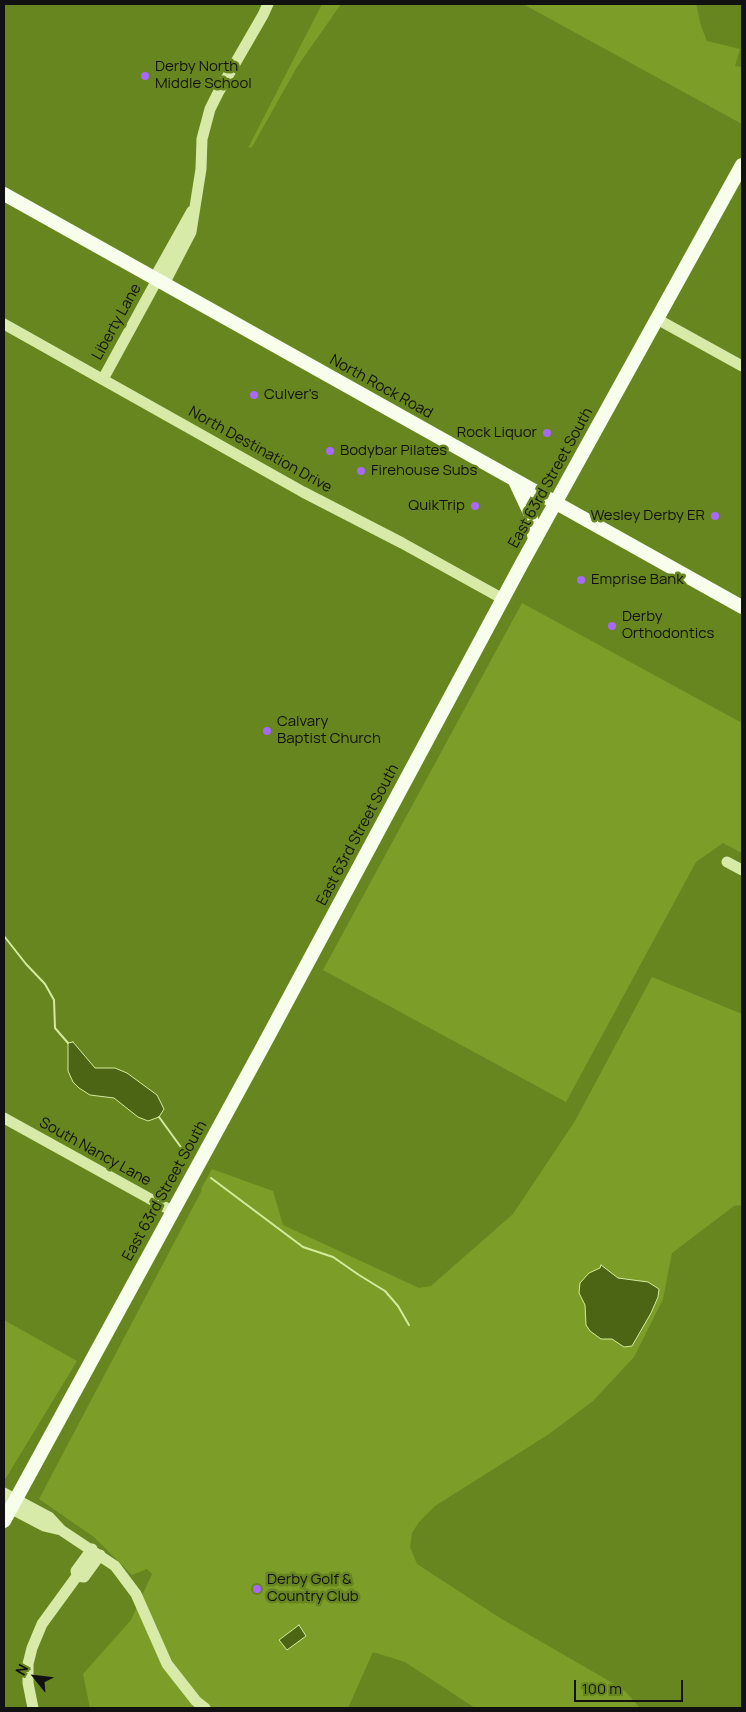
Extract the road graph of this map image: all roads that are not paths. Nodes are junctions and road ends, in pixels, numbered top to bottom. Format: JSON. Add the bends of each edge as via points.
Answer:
{"nodes":[{"id":1,"x":268,"y":4,"type":"edge"},
{"id":2,"x":742,"y":165,"type":"edge"},
{"id":3,"x":4,"y":194,"type":"edge"},
{"id":4,"x":158,"y":281,"type":"junction"},
{"id":5,"x":657,"y":319,"type":"junction"},
{"id":6,"x":4,"y":324,"type":"edge"},
{"id":7,"x":742,"y":366,"type":"edge"},
{"id":8,"x":103,"y":379,"type":"junction"},
{"id":9,"x":515,"y":481,"type":"junction"},
{"id":10,"x":555,"y":503,"type":"junction"},
{"id":11,"x":535,"y":540,"type":"junction"},
{"id":12,"x":503,"y":599,"type":"junction"},
{"id":13,"x":742,"y":607,"type":"edge"},
{"id":14,"x":726,"y":862,"type":"dead end"},
{"id":15,"x":742,"y":870,"type":"edge"},
{"id":16,"x":4,"y":1118,"type":"edge"},
{"id":17,"x":172,"y":1212,"type":"junction"},
{"id":18,"x":8,"y":1501,"type":"edge"},
{"id":19,"x":4,"y":1521,"type":"edge"},
{"id":20,"x":96,"y":1552,"type":"junction"},
{"id":21,"x":33,"y":1708,"type":"edge"},
{"id":22,"x":206,"y":1708,"type":"edge"}],
"edges":[{"from":1,"to":4,"type":"street","name":"Liberty Lane","via":[[210,109],[202,138],[196,203]]},
{"from":2,"to":5,"type":"main road","name":"East 63rd Street South"},
{"from":3,"to":4,"type":"main road","name":"North Rock Road"},
{"from":4,"to":8,"type":"street","name":"Liberty Lane"},
{"from":4,"to":9,"type":"main road","name":"North Rock Road"},
{"from":5,"to":7,"type":"street"},
{"from":5,"to":10,"type":"main road","name":"East 63rd Street South"},
{"from":6,"to":8,"type":"street","name":"North Destination Drive"},
{"from":8,"to":12,"type":"street","name":"North Destination Drive","via":[[302,492]]},
{"from":9,"to":10,"type":"main road","name":"North Rock Road"},
{"from":9,"to":11,"type":"main road","via":[[530,513]]},
{"from":10,"to":11,"type":"main road","name":"East 63rd Street South"},
{"from":10,"to":13,"type":"main road","name":"North Rock Road"},
{"from":11,"to":12,"type":"main road","name":"East 63rd Street South"},
{"from":12,"to":17,"type":"main road","name":"East 63rd Street South"},
{"from":14,"to":15,"type":"street"},
{"from":16,"to":17,"type":"street","name":"South Nancy Lane"},
{"from":17,"to":18,"type":"main road","name":"East 63rd Street South"},
{"from":18,"to":19,"type":"main road","name":"East 63rd Street South"},
{"from":18,"to":20,"type":"street","via":[[44,1526],[61,1530]]},
{"from":20,"to":21,"type":"street","via":[[76,1571],[77,1576],[42,1624],[32,1648],[28,1683]]},
{"from":20,"to":22,"type":"street","via":[[115,1566],[136,1594],[166,1664],[196,1701]]}]}
